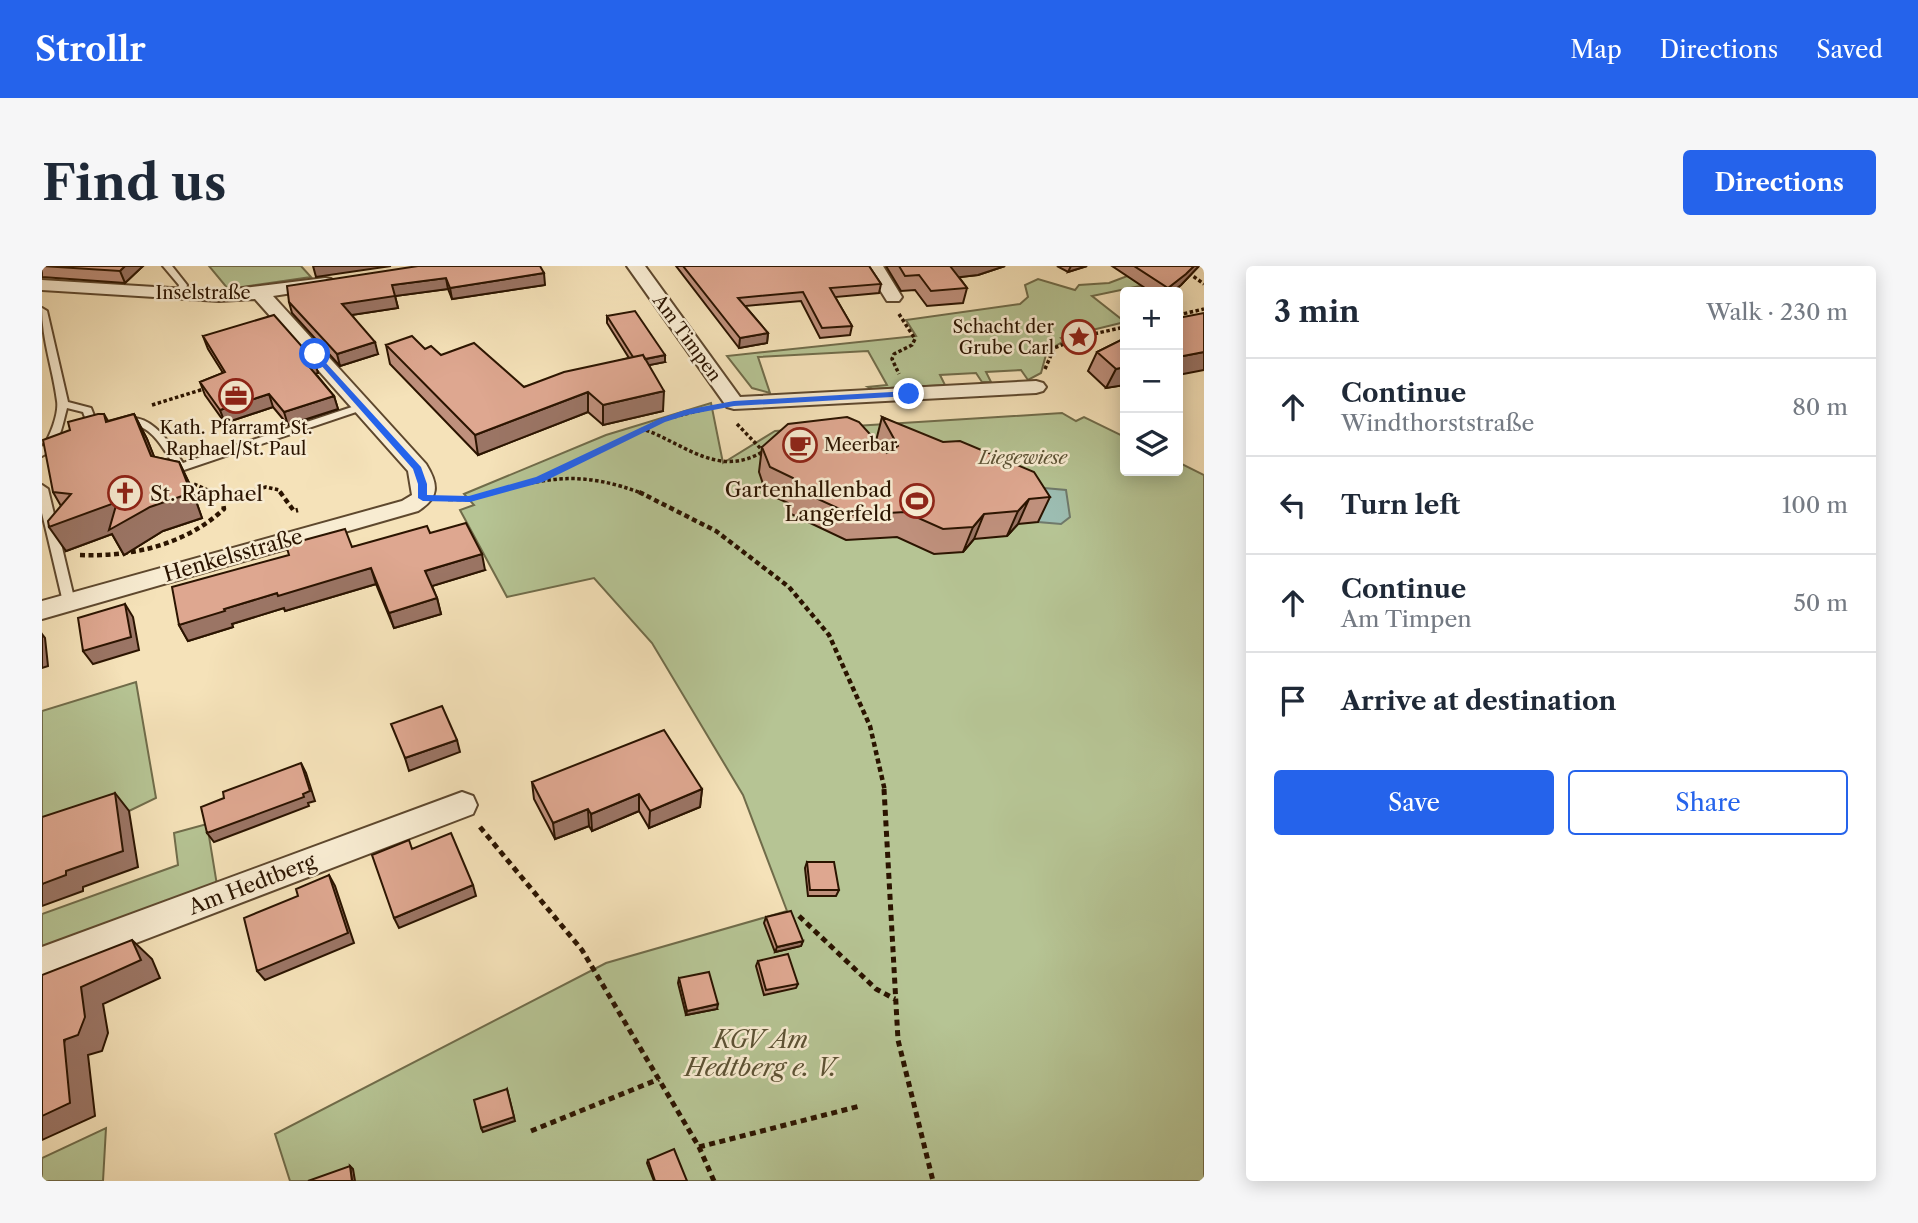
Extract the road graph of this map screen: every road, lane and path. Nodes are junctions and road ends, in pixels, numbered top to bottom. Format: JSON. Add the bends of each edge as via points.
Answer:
{"nodes":[{"id":1,"x":167,"y":266,"type":"edge"},
{"id":2,"x":636,"y":266,"type":"edge"},
{"id":3,"x":874,"y":266,"type":"edge"},
{"id":4,"x":1179,"y":266,"type":"edge"},
{"id":5,"x":346,"y":280,"type":"edge"},
{"id":6,"x":1204,"y":284,"type":"edge"},
{"id":7,"x":42,"y":285,"type":"edge"},
{"id":8,"x":260,"y":293,"type":"junction"},
{"id":9,"x":174,"y":294,"type":"junction"},
{"id":10,"x":893,"y":297,"type":"joint"},
{"id":11,"x":1204,"y":309,"type":"edge"},
{"id":12,"x":42,"y":311,"type":"edge"},
{"id":13,"x":1183,"y":314,"type":"edge"},
{"id":14,"x":1120,"y":328,"type":"edge"},
{"id":15,"x":1040,"y":380,"type":"joint"},
{"id":16,"x":214,"y":386,"type":"edge"},
{"id":17,"x":909,"y":394,"type":"junction"},
{"id":18,"x":734,"y":403,"type":"junction"},
{"id":19,"x":63,"y":404,"type":"junction"},
{"id":20,"x":361,"y":407,"type":"junction"},
{"id":21,"x":133,"y":420,"type":"junction"},
{"id":22,"x":645,"y":430,"type":"junction"},
{"id":23,"x":745,"y":434,"type":"dead end"},
{"id":24,"x":763,"y":451,"type":"junction"},
{"id":25,"x":42,"y":453,"type":"edge"},
{"id":26,"x":769,"y":454,"type":"edge"},
{"id":27,"x":181,"y":468,"type":"junction"},
{"id":28,"x":540,"y":480,"type":"junction"},
{"id":29,"x":42,"y":489,"type":"edge"},
{"id":30,"x":222,"y":498,"type":"junction"},
{"id":31,"x":423,"y":498,"type":"junction"},
{"id":32,"x":305,"y":509,"type":"dead end"},
{"id":33,"x":58,"y":552,"type":"junction"},
{"id":34,"x":69,"y":602,"type":"junction"},
{"id":35,"x":42,"y":610,"type":"edge"},
{"id":36,"x":462,"y":805,"type":"joint"},
{"id":37,"x":799,"y":916,"type":"dead end"},
{"id":38,"x":42,"y":963,"type":"edge"},
{"id":39,"x":895,"y":1000,"type":"junction"},
{"id":40,"x":659,"y":1079,"type":"junction"},
{"id":41,"x":860,"y":1105,"type":"dead end"},
{"id":42,"x":531,"y":1131,"type":"dead end"},
{"id":43,"x":699,"y":1147,"type":"junction"},
{"id":44,"x":714,"y":1181,"type":"edge"},
{"id":45,"x":933,"y":1181,"type":"edge"}],
"edges":[{"from":1,"to":9,"type":"lane","via":[[183,285]]},
{"from":2,"to":18,"type":"street","name":"Am Timpen"},
{"from":3,"to":10,"type":"street"},
{"from":4,"to":6,"type":"path"},
{"from":5,"to":8,"type":"street","name":"Inselstraße"},
{"from":7,"to":9,"type":"street","name":"Inselstraße"},
{"from":8,"to":9,"type":"street","name":"Inselstraße"},
{"from":8,"to":20,"type":"street"},
{"from":10,"to":17,"type":"path","via":[[892,303],[915,339],[892,359]]},
{"from":11,"to":13,"type":"path"},
{"from":12,"to":19,"type":"lane"},
{"from":14,"to":15,"type":"path","via":[[1054,348]]},
{"from":15,"to":17,"type":"street","name":"Am Timpen"},
{"from":16,"to":21,"type":"path","via":[[138,410]]},
{"from":17,"to":18,"type":"street","name":"Am Timpen"},
{"from":18,"to":22,"type":"path","via":[[685,412]]},
{"from":19,"to":21,"type":"lane","via":[[87,410],[90,432]]},
{"from":19,"to":25,"type":"lane","via":[[57,441]]},
{"from":20,"to":27,"type":"lane"},
{"from":20,"to":31,"type":"street","via":[[418,469]]},
{"from":21,"to":27,"type":"lane","via":[[156,430]]},
{"from":22,"to":24,"type":"path","via":[[716,461],[750,460]]},
{"from":22,"to":28,"type":"path"},
{"from":23,"to":24,"type":"path"},
{"from":24,"to":26,"type":"path"},
{"from":27,"to":30,"type":"path","via":[[188,482]]},
{"from":28,"to":31,"type":"path","via":[[470,499]]},
{"from":28,"to":39,"type":"path","via":[[596,479],[651,496],[716,531],[789,587],[829,635],[870,726],[886,797]]},
{"from":29,"to":33,"type":"lane"},
{"from":30,"to":32,"type":"path","via":[[266,487],[278,489],[294,511]]},
{"from":30,"to":33,"type":"path","via":[[224,509],[212,522],[164,543],[107,556]]},
{"from":31,"to":34,"type":"street","name":"Henkelsstraße","via":[[410,506]]},
{"from":33,"to":34,"type":"lane"},
{"from":34,"to":35,"type":"street","name":"Henkelsstraße"},
{"from":36,"to":38,"type":"street","name":"Am Hedtberg"},
{"from":36,"to":40,"type":"path","via":[[582,950]]},
{"from":37,"to":39,"type":"path","via":[[876,989]]},
{"from":39,"to":45,"type":"path","via":[[898,1040]]},
{"from":40,"to":42,"type":"path"},
{"from":40,"to":43,"type":"path"},
{"from":41,"to":43,"type":"path"},
{"from":43,"to":44,"type":"path"}]}
